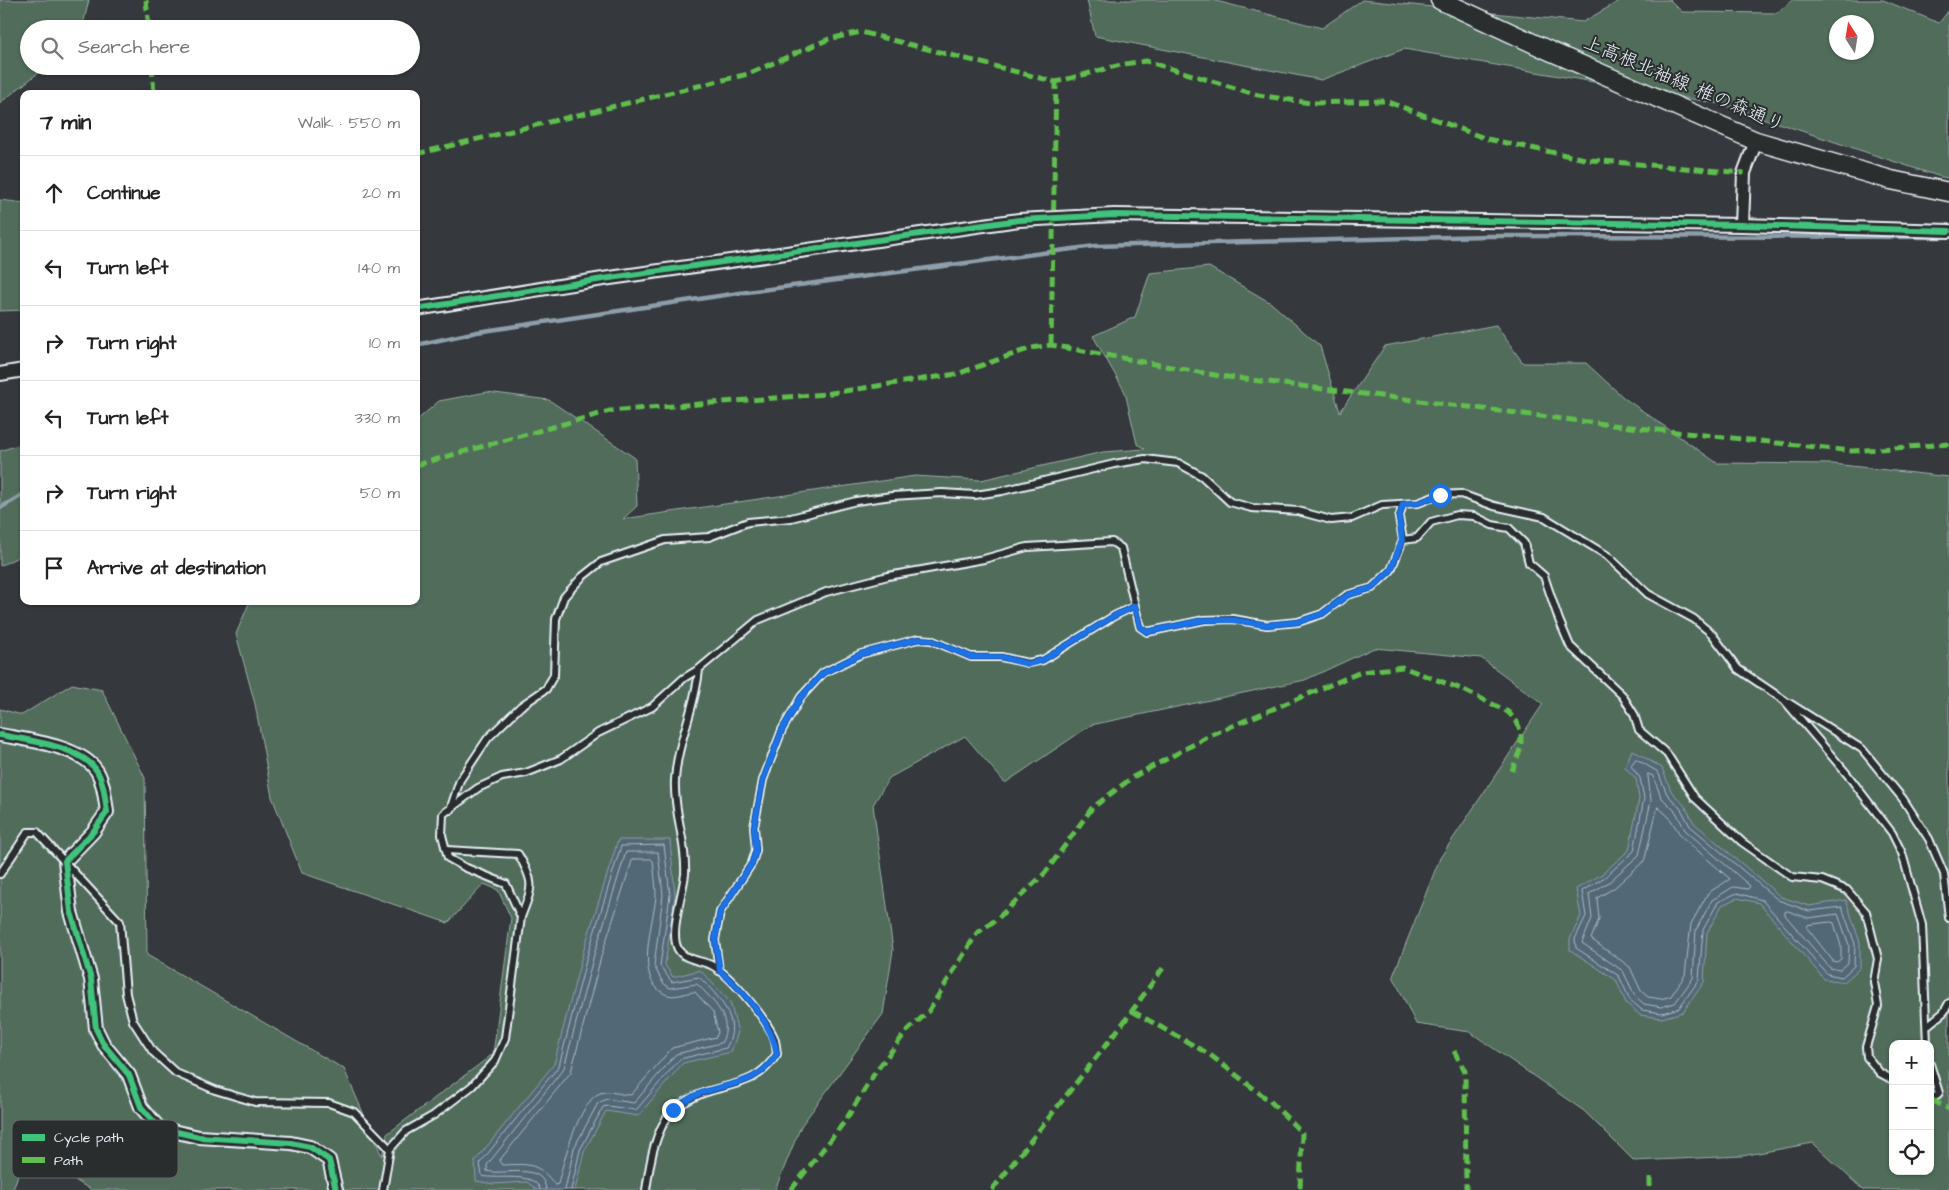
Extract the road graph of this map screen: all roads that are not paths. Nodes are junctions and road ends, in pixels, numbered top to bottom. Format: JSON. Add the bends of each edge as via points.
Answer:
{"nodes":[{"id":1,"x":1440,"y":0,"type":"edge"},
{"id":2,"x":1756,"y":141,"type":"junction"},
{"id":3,"x":1949,"y":192,"type":"edge"},
{"id":4,"x":1742,"y":225,"type":"junction"},
{"id":5,"x":1949,"y":231,"type":"edge"},
{"id":6,"x":420,"y":308,"type":"edge"},
{"id":7,"x":20,"y":371,"type":"edge"},
{"id":8,"x":0,"y":374,"type":"edge"},
{"id":9,"x":1403,"y":504,"type":"junction"},
{"id":10,"x":1402,"y":540,"type":"junction"},
{"id":11,"x":1135,"y":606,"type":"junction"},
{"id":12,"x":698,"y":669,"type":"junction"},
{"id":13,"x":1784,"y":700,"type":"junction"},
{"id":14,"x":0,"y":735,"type":"edge"},
{"id":15,"x":450,"y":810,"type":"junction"},
{"id":16,"x":446,"y":850,"type":"junction"},
{"id":17,"x":0,"y":874,"type":"edge"},
{"id":18,"x":521,"y":917,"type":"junction"},
{"id":19,"x":1949,"y":918,"type":"edge"},
{"id":20,"x":720,"y":971,"type":"junction"},
{"id":21,"x":1949,"y":1003,"type":"edge"},
{"id":22,"x":1927,"y":1026,"type":"junction"},
{"id":23,"x":1928,"y":1040,"type":"edge"},
{"id":24,"x":1934,"y":1077,"type":"edge"},
{"id":25,"x":1889,"y":1078,"type":"edge"},
{"id":26,"x":1934,"y":1098,"type":"edge"},
{"id":27,"x":152,"y":1120,"type":"edge"},
{"id":28,"x":178,"y":1132,"type":"edge"},
{"id":29,"x":390,"y":1148,"type":"junction"},
{"id":30,"x":336,"y":1190,"type":"edge"},
{"id":31,"x":383,"y":1190,"type":"edge"},
{"id":32,"x":646,"y":1190,"type":"edge"}],
"edges":[{"from":1,"to":2,"type":"main road","name":"上高根北袖線 椎の森通り"},
{"from":2,"to":3,"type":"main road","name":"上高根北袖線 椎の森通り","via":[[1891,180]]},
{"from":2,"to":4,"type":"street","via":[[1744,173]]},
{"from":4,"to":5,"type":"street"},
{"from":4,"to":6,"type":"street","via":[[1114,215],[1020,220]]},
{"from":7,"to":8,"type":"street"},
{"from":9,"to":10,"type":"lane","via":[[1399,518]]},
{"from":9,"to":13,"type":"lane","via":[[1418,503],[1440,495],[1461,494],[1494,506],[1544,517],[1608,556],[1648,594],[1694,619],[1712,634],[1738,669]]},
{"from":9,"to":15,"type":"lane","via":[[1382,506],[1352,518],[1331,520],[1298,511],[1252,508],[1230,502],[1202,476],[1178,463],[1145,459],[1002,491],[976,495],[892,496],[791,518],[748,522],[709,538],[665,540],[601,562],[564,598],[556,619],[554,675],[546,689],[521,706],[488,738],[460,780]]},
{"from":10,"to":11,"type":"lane","via":[[1391,570],[1372,588],[1348,595],[1322,614],[1298,622],[1267,625],[1204,620],[1147,632],[1140,627]]},
{"from":10,"to":25,"type":"lane","via":[[1417,538],[1431,522],[1457,515],[1474,516],[1492,525],[1509,528],[1524,542],[1529,563],[1544,576],[1570,646],[1622,695],[1639,730],[1667,754],[1695,798],[1742,842],[1792,877],[1822,880],[1846,890],[1866,912],[1878,960],[1874,982],[1878,1006],[1866,1047],[1867,1057],[1880,1073]]},
{"from":11,"to":12,"type":"lane","via":[[1121,548],[1112,542],[1027,547],[826,592],[758,620]]},
{"from":11,"to":20,"type":"lane","via":[[1043,660],[1028,664],[1001,657],[971,657],[931,640],[918,639],[861,654],[823,673],[801,697],[782,730],[763,780],[754,827],[756,850],[752,863],[720,912],[715,940]]},
{"from":12,"to":15,"type":"lane","via":[[652,707],[598,733],[561,759],[478,788]]},
{"from":12,"to":20,"type":"lane","via":[[697,689],[684,731],[675,780],[685,874],[675,935],[683,956],[712,965]]},
{"from":13,"to":19,"type":"lane","via":[[1862,749],[1904,799],[1929,839],[1944,874]]},
{"from":13,"to":22,"type":"lane","via":[[1847,774],[1892,833],[1902,853],[1922,925]]},
{"from":14,"to":27,"type":"street","via":[[65,750],[96,770],[103,787],[107,812],[65,861],[65,877],[71,912],[91,979],[96,1030],[129,1075],[141,1107]]},
{"from":15,"to":16,"type":"lane","via":[[443,814],[442,835]]},
{"from":16,"to":18,"type":"lane","via":[[448,858],[506,884]]},
{"from":16,"to":18,"type":"lane","via":[[518,854],[531,875],[530,894]]},
{"from":17,"to":29,"type":"lane","bridge":true,"via":[[28,832],[37,832],[120,922],[126,994],[133,1021],[152,1052],[176,1073],[215,1090],[255,1102],[329,1103],[354,1112]]},
{"from":18,"to":29,"type":"lane","via":[[505,1038],[495,1061],[472,1086],[434,1115],[406,1131]]},
{"from":20,"to":32,"type":"lane","via":[[737,986],[774,1036],[777,1054],[769,1067],[751,1080],[696,1095],[673,1110],[656,1139]]},
{"from":21,"to":22,"type":"lane","via":[[1944,1012]]},
{"from":22,"to":23,"type":"lane"},
{"from":24,"to":26,"type":"lane","via":[[1939,1093]]},
{"from":28,"to":30,"type":"street","via":[[310,1147],[329,1160]]},
{"from":29,"to":31,"type":"lane"}]}
